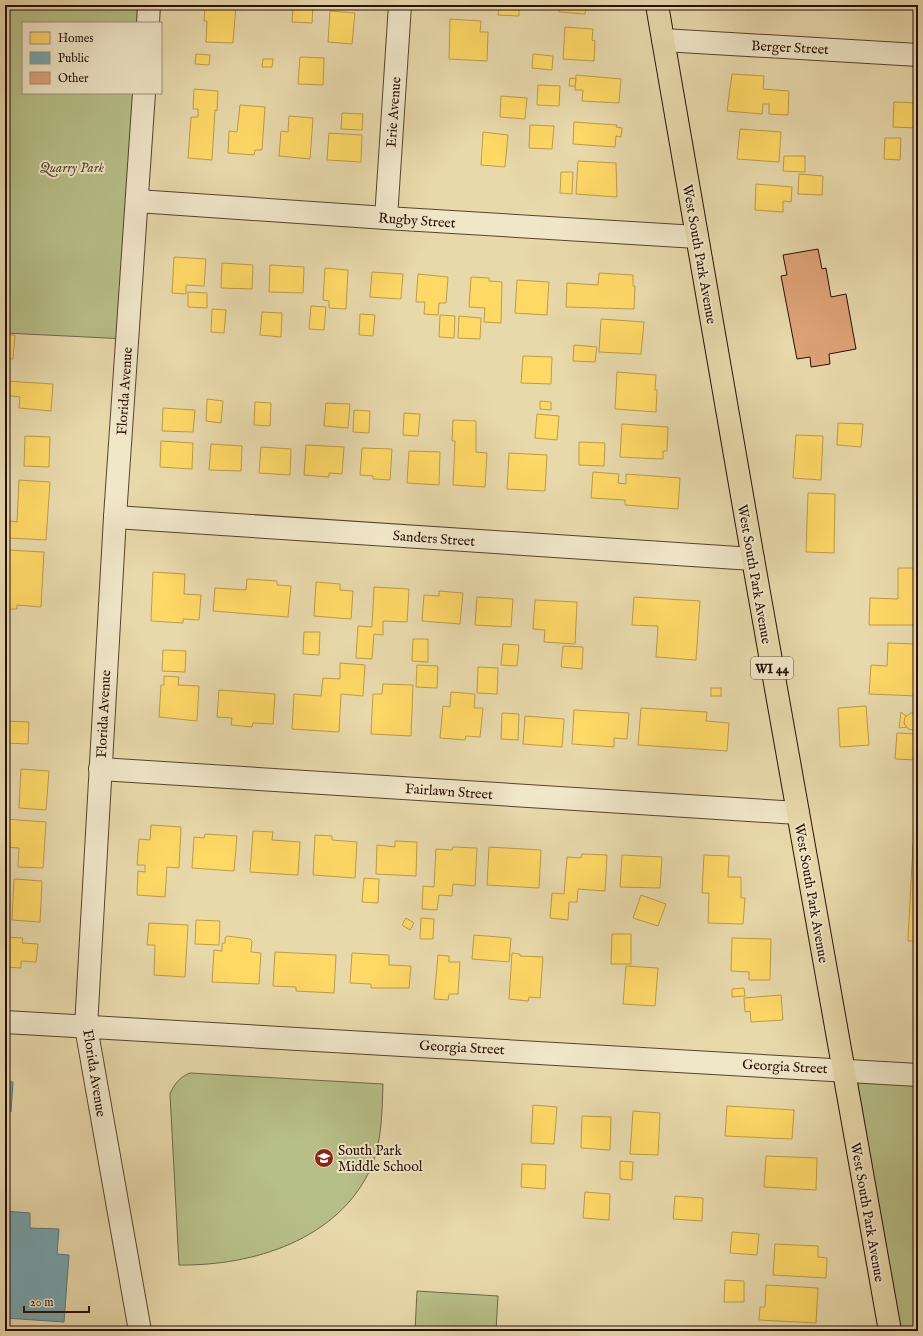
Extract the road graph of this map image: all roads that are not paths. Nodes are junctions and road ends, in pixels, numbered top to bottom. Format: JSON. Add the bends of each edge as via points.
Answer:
{"nodes":[{"id":1,"x":150,"y":5,"type":"edge"},
{"id":2,"x":400,"y":5,"type":"edge"},
{"id":3,"x":657,"y":5,"type":"edge"},
{"id":4,"x":148,"y":22,"type":"edge"},
{"id":5,"x":663,"y":40,"type":"junction"},
{"id":6,"x":918,"y":55,"type":"edge"},
{"id":7,"x":144,"y":94,"type":"edge"},
{"id":8,"x":137,"y":201,"type":"junction"},
{"id":9,"x":386,"y":218,"type":"junction"},
{"id":10,"x":697,"y":237,"type":"junction"},
{"id":11,"x":115,"y":516,"type":"junction"},
{"id":12,"x":752,"y":558,"type":"junction"},
{"id":13,"x":100,"y":769,"type":"junction"},
{"id":14,"x":798,"y":813,"type":"junction"},
{"id":15,"x":5,"y":1022,"type":"edge"},
{"id":16,"x":86,"y":1027,"type":"junction"},
{"id":17,"x":842,"y":1069,"type":"junction"},
{"id":18,"x":918,"y":1074,"type":"edge"},
{"id":19,"x":140,"y":1331,"type":"edge"},
{"id":20,"x":890,"y":1331,"type":"edge"}],
"edges":[{"from":1,"to":4,"type":"street"},
{"from":2,"to":9,"type":"street","name":"Erie Avenue"},
{"from":3,"to":5,"type":"main road","name":"West South Park Avenue","number":"WI 44"},
{"from":5,"to":6,"type":"street","name":"Berger Street"},
{"from":5,"to":10,"type":"main road","name":"West South Park Avenue","number":"WI 44"},
{"from":7,"to":8,"type":"street","name":"Florida Avenue"},
{"from":8,"to":9,"type":"street","name":"Rugby Street"},
{"from":8,"to":11,"type":"street","name":"Florida Avenue"},
{"from":9,"to":10,"type":"street","name":"Rugby Street"},
{"from":10,"to":12,"type":"main road","name":"West South Park Avenue","number":"WI 44"},
{"from":11,"to":12,"type":"street","name":"Sanders Street"},
{"from":11,"to":13,"type":"street","name":"Florida Avenue"},
{"from":12,"to":14,"type":"main road","name":"West South Park Avenue","number":"WI 44"},
{"from":13,"to":14,"type":"street","name":"Fairlawn Street"},
{"from":13,"to":16,"type":"street","name":"Florida Avenue"},
{"from":14,"to":17,"type":"main road","name":"West South Park Avenue","number":"WI 44"},
{"from":15,"to":16,"type":"street","name":"Georgia Street"},
{"from":16,"to":17,"type":"street","name":"Georgia Street"},
{"from":16,"to":19,"type":"street","name":"Florida Avenue"},
{"from":17,"to":18,"type":"street","name":"Georgia Street"},
{"from":17,"to":20,"type":"main road","name":"West South Park Avenue","number":"WI 44"}]}
